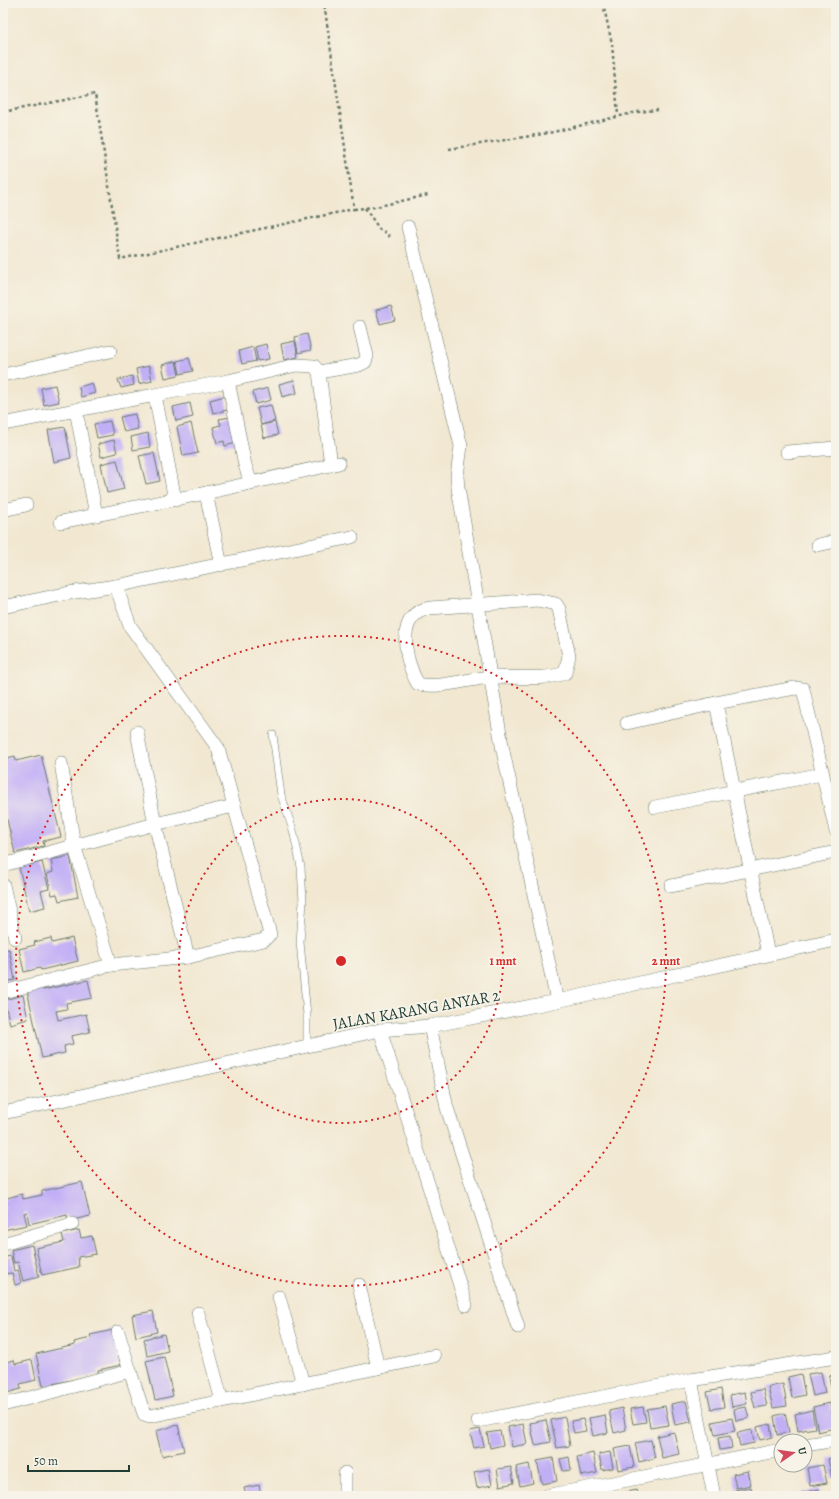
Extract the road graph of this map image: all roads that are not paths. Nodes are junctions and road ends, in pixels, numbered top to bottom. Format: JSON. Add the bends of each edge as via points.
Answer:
{"nodes":[{"id":1,"x":408,"y":227,"type":"dead end"},
{"id":2,"x":360,"y":327,"type":"dead end"},
{"id":3,"x":110,"y":351,"type":"dead end"},
{"id":4,"x":319,"y":372,"type":"junction"},
{"id":5,"x":3,"y":375,"type":"edge"},
{"id":6,"x":228,"y":381,"type":"junction"},
{"id":7,"x":155,"y":395,"type":"junction"},
{"id":8,"x":76,"y":410,"type":"junction"},
{"id":9,"x":3,"y":424,"type":"edge"},
{"id":10,"x":836,"y":448,"type":"edge"},
{"id":11,"x":787,"y":452,"type":"dead end"},
{"id":12,"x":251,"y":484,"type":"junction"},
{"id":13,"x":206,"y":493,"type":"junction"},
{"id":14,"x":175,"y":500,"type":"junction"},
{"id":15,"x":26,"y":505,"type":"dead end"},
{"id":16,"x":3,"y":510,"type":"edge"},
{"id":17,"x":96,"y":515,"type":"junction"},
{"id":18,"x":61,"y":522,"type":"dead end"},
{"id":19,"x":352,"y":537,"type":"dead end"},
{"id":20,"x":836,"y":541,"type":"edge"},
{"id":21,"x":818,"y":545,"type":"dead end"},
{"id":22,"x":221,"y":565,"type":"junction"},
{"id":23,"x":116,"y":586,"type":"junction"},
{"id":24,"x":477,"y":605,"type":"junction"},
{"id":25,"x":3,"y":607,"type":"edge"},
{"id":26,"x":490,"y":677,"type":"junction"},
{"id":27,"x":716,"y":703,"type":"junction"},
{"id":28,"x":627,"y":723,"type":"dead end"},
{"id":29,"x":137,"y":732,"type":"dead end"},
{"id":30,"x":273,"y":735,"type":"dead end"},
{"id":31,"x":61,"y":763,"type":"dead end"},
{"id":32,"x":822,"y":774,"type":"junction"},
{"id":33,"x":734,"y":791,"type":"junction"},
{"id":34,"x":234,"y":806,"type":"junction"},
{"id":35,"x":655,"y":807,"type":"dead end"},
{"id":36,"x":155,"y":824,"type":"junction"},
{"id":37,"x":836,"y":831,"type":"edge"},
{"id":38,"x":74,"y":845,"type":"junction"},
{"id":39,"x":836,"y":852,"type":"edge"},
{"id":40,"x":3,"y":865,"type":"edge"},
{"id":41,"x":750,"y":870,"type":"junction"},
{"id":42,"x":3,"y":885,"type":"edge"},
{"id":43,"x":671,"y":886,"type":"dead end"},
{"id":44,"x":15,"y":938,"type":"dead end"},
{"id":45,"x":836,"y":940,"type":"edge"},
{"id":46,"x":768,"y":954,"type":"junction"},
{"id":47,"x":188,"y":957,"type":"junction"},
{"id":48,"x":110,"y":965,"type":"junction"},
{"id":49,"x":3,"y":992,"type":"edge"},
{"id":50,"x":557,"y":1001,"type":"junction"},
{"id":51,"x":430,"y":1026,"type":"junction"},
{"id":52,"x":380,"y":1030,"type":"junction"},
{"id":53,"x":307,"y":1046,"type":"junction"},
{"id":54,"x":3,"y":1113,"type":"edge"},
{"id":55,"x":72,"y":1224,"type":"dead end"},
{"id":56,"x":3,"y":1244,"type":"edge"},
{"id":57,"x":359,"y":1286,"type":"dead end"},
{"id":58,"x":279,"y":1297,"type":"dead end"},
{"id":59,"x":466,"y":1305,"type":"dead end"},
{"id":60,"x":198,"y":1313,"type":"dead end"},
{"id":61,"x":518,"y":1327,"type":"dead end"},
{"id":62,"x":118,"y":1332,"type":"dead end"},
{"id":63,"x":434,"y":1356,"type":"dead end"},
{"id":64,"x":836,"y":1357,"type":"edge"},
{"id":65,"x":378,"y":1368,"type":"junction"},
{"id":66,"x":130,"y":1371,"type":"junction"},
{"id":67,"x":691,"y":1380,"type":"junction"},
{"id":68,"x":302,"y":1384,"type":"junction"},
{"id":69,"x":222,"y":1400,"type":"junction"},
{"id":70,"x":3,"y":1405,"type":"edge"},
{"id":71,"x":478,"y":1421,"type":"dead end"},
{"id":72,"x":836,"y":1440,"type":"edge"},
{"id":73,"x":813,"y":1444,"type":"edge"},
{"id":74,"x":773,"y":1452,"type":"edge"},
{"id":75,"x":707,"y":1464,"type":"junction"},
{"id":76,"x":345,"y":1474,"type":"dead end"},
{"id":77,"x":345,"y":1496,"type":"edge"},
{"id":78,"x":546,"y":1496,"type":"edge"},
{"id":79,"x":714,"y":1496,"type":"edge"}],
"edges":[{"from":1,"to":24,"type":"street","via":[[461,446],[458,488]]},
{"from":2,"to":4,"type":"street","via":[[367,356],[365,362]]},
{"from":3,"to":5,"type":"street"},
{"from":4,"to":6,"type":"street","via":[[314,366],[296,365]]},
{"from":4,"to":12,"type":"street","via":[[335,464]]},
{"from":6,"to":7,"type":"street"},
{"from":6,"to":12,"type":"street"},
{"from":7,"to":8,"type":"street"},
{"from":7,"to":14,"type":"street"},
{"from":8,"to":9,"type":"street"},
{"from":8,"to":17,"type":"street"},
{"from":10,"to":11,"type":"street"},
{"from":12,"to":13,"type":"street"},
{"from":13,"to":14,"type":"street"},
{"from":13,"to":22,"type":"street"},
{"from":14,"to":17,"type":"street"},
{"from":15,"to":16,"type":"street"},
{"from":17,"to":18,"type":"street"},
{"from":19,"to":22,"type":"street"},
{"from":20,"to":21,"type":"street"},
{"from":22,"to":23,"type":"street"},
{"from":23,"to":25,"type":"street"},
{"from":23,"to":34,"type":"street","via":[[130,626],[218,748]]},
{"from":24,"to":26,"type":"street"},
{"from":24,"to":26,"type":"street","via":[[425,609],[414,615],[407,627],[408,659],[418,684],[422,685]]},
{"from":24,"to":26,"type":"street","via":[[537,600],[556,604],[569,656],[565,673],[558,675]]},
{"from":26,"to":50,"type":"street","via":[[503,751]]},
{"from":27,"to":28,"type":"street"},
{"from":27,"to":32,"type":"street","via":[[795,688],[803,689]]},
{"from":27,"to":33,"type":"street"},
{"from":29,"to":36,"type":"street"},
{"from":30,"to":53,"type":"lane","via":[[281,795],[293,830],[301,866],[303,902],[300,942],[307,1015]]},
{"from":31,"to":38,"type":"street"},
{"from":32,"to":33,"type":"street"},
{"from":32,"to":37,"type":"street"},
{"from":33,"to":35,"type":"street"},
{"from":33,"to":41,"type":"street"},
{"from":34,"to":36,"type":"street"},
{"from":34,"to":47,"type":"street","via":[[270,934],[264,940]]},
{"from":36,"to":38,"type":"street"},
{"from":36,"to":47,"type":"street"},
{"from":38,"to":40,"type":"street"},
{"from":38,"to":48,"type":"street"},
{"from":39,"to":41,"type":"street"},
{"from":41,"to":43,"type":"street"},
{"from":41,"to":46,"type":"street"},
{"from":42,"to":44,"type":"street"},
{"from":45,"to":46,"type":"street","name":"JALAN KARANG ANYAR 2"},
{"from":46,"to":50,"type":"street","name":"JALAN KARANG ANYAR 2"},
{"from":47,"to":48,"type":"street"},
{"from":48,"to":49,"type":"street"},
{"from":50,"to":51,"type":"street","name":"JALAN KARANG ANYAR 2"},
{"from":51,"to":52,"type":"street","name":"JALAN KARANG ANYAR 2"},
{"from":51,"to":61,"type":"street","via":[[447,1108]]},
{"from":52,"to":53,"type":"street","name":"JALAN KARANG ANYAR 2"},
{"from":52,"to":59,"type":"street"},
{"from":53,"to":54,"type":"street","name":"JALAN KARANG ANYAR 2"},
{"from":55,"to":56,"type":"street"},
{"from":57,"to":65,"type":"street"},
{"from":58,"to":68,"type":"street"},
{"from":60,"to":69,"type":"street"},
{"from":62,"to":66,"type":"street"},
{"from":63,"to":65,"type":"street"},
{"from":64,"to":67,"type":"street"},
{"from":65,"to":68,"type":"street"},
{"from":66,"to":69,"type":"street","via":[[146,1416]]},
{"from":66,"to":70,"type":"street"},
{"from":67,"to":71,"type":"street"},
{"from":67,"to":75,"type":"street"},
{"from":68,"to":69,"type":"street"},
{"from":72,"to":73,"type":"street"},
{"from":74,"to":75,"type":"street"},
{"from":75,"to":78,"type":"street"},
{"from":75,"to":79,"type":"street"},
{"from":76,"to":77,"type":"street"}]}
